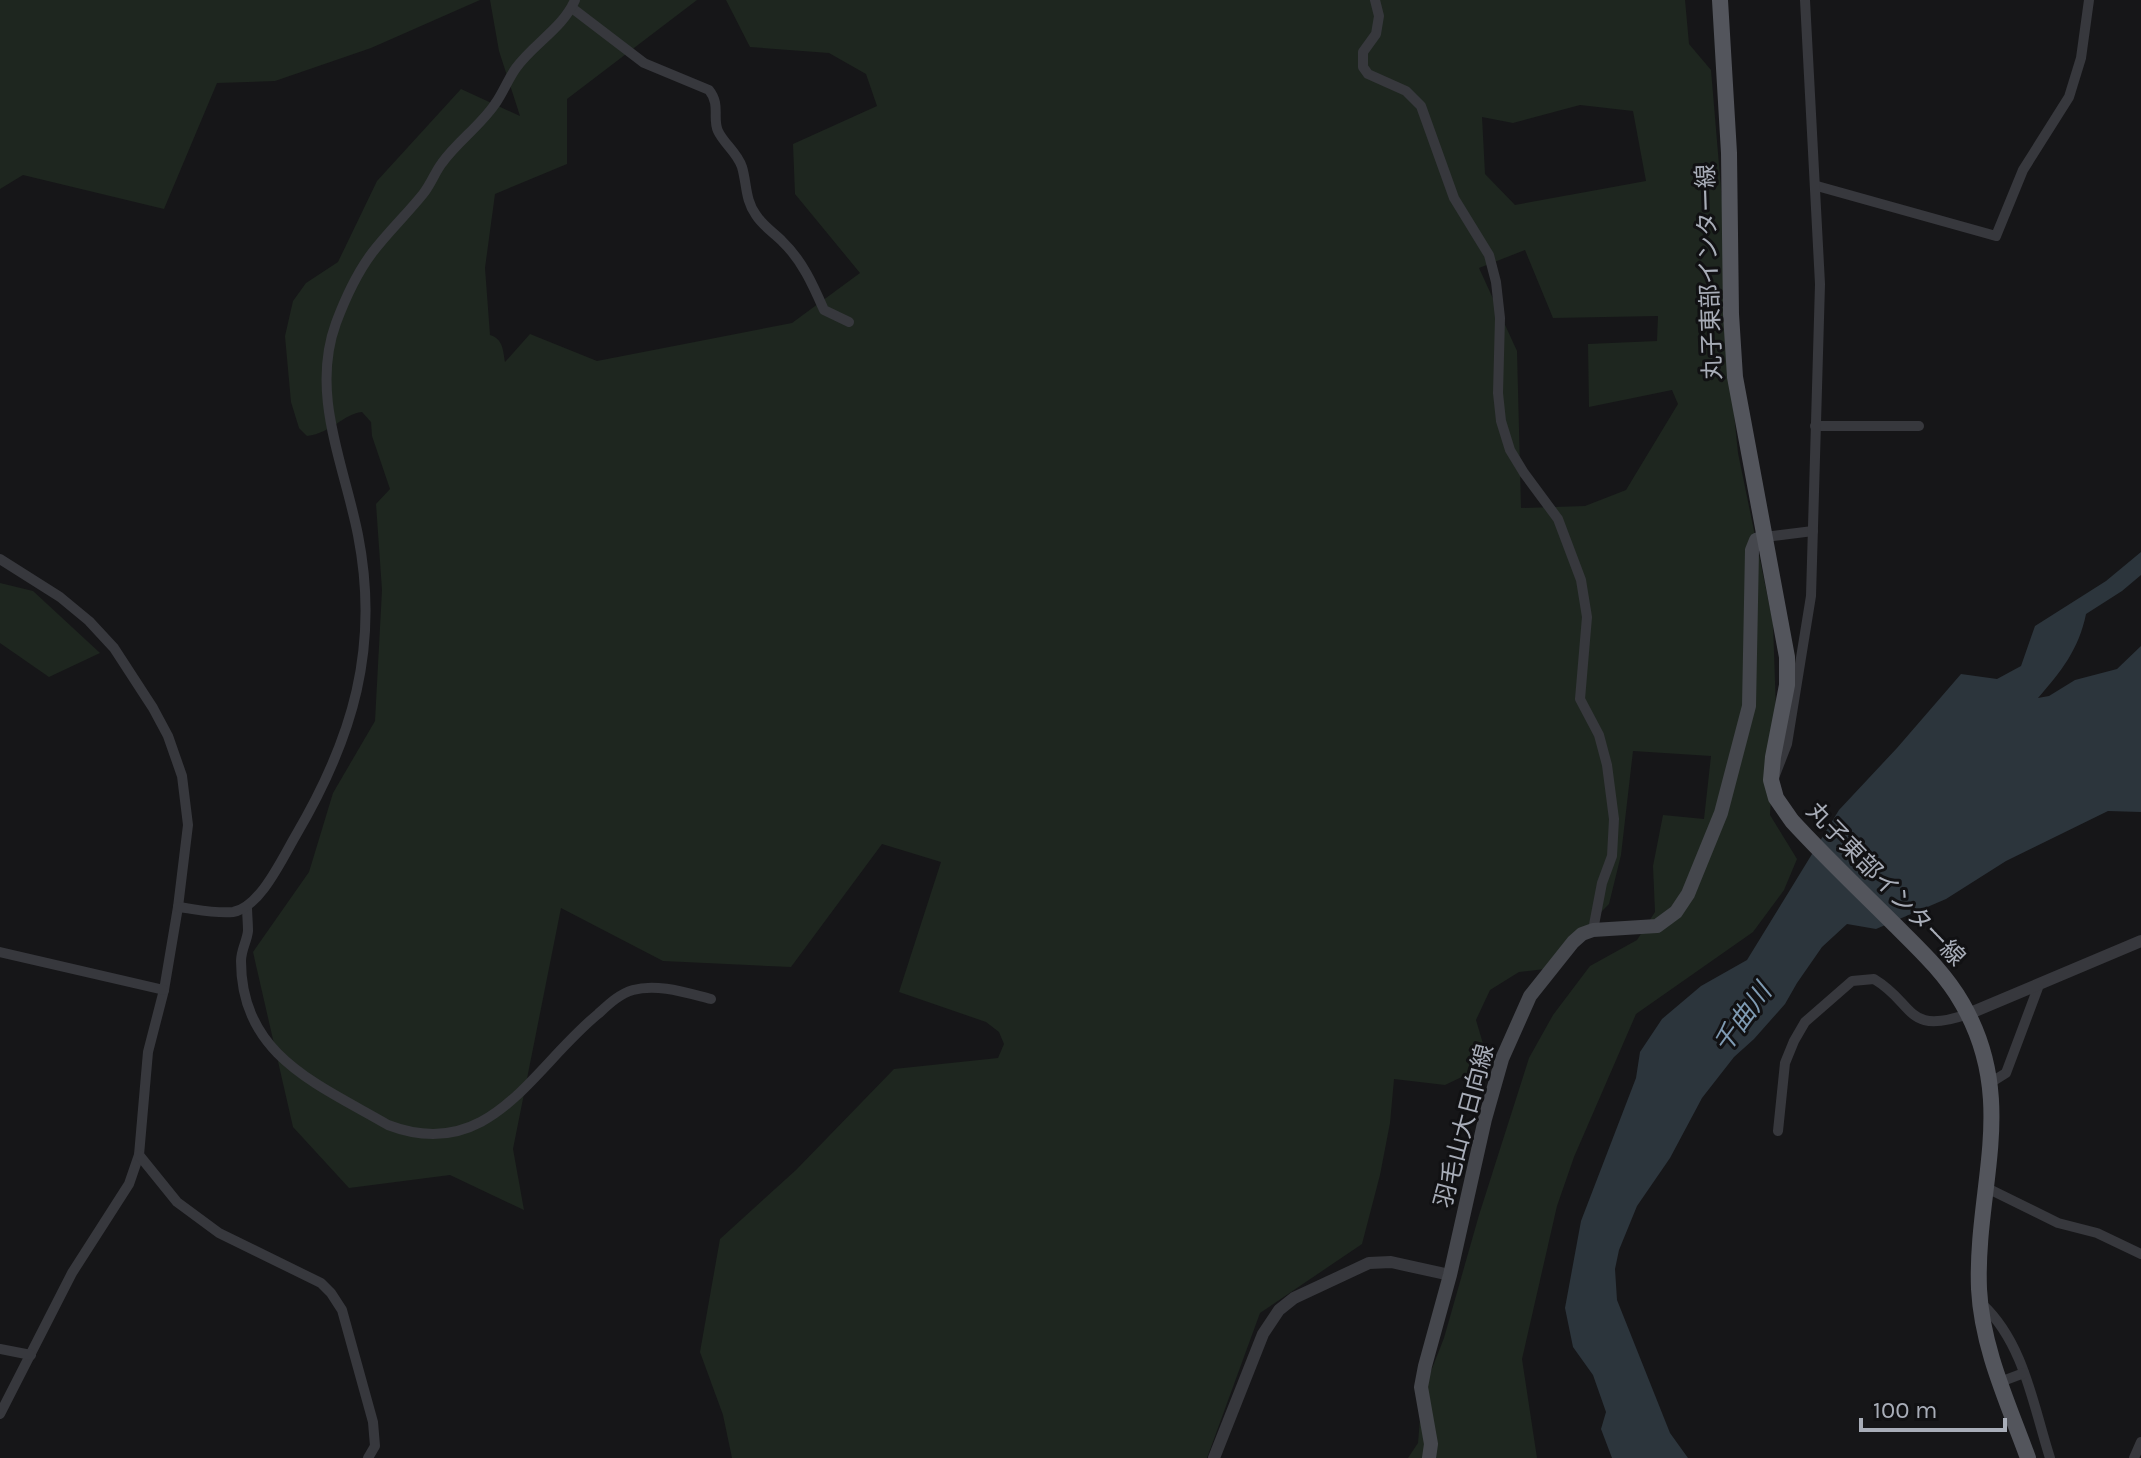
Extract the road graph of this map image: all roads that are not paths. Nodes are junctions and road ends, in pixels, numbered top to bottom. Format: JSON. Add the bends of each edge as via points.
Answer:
{"nodes":[{"id":1,"x":1375,"y":0,"type":"edge"},
{"id":2,"x":1720,"y":0,"type":"edge"},
{"id":3,"x":1805,"y":0,"type":"edge"},
{"id":4,"x":2089,"y":0,"type":"edge"},
{"id":5,"x":574,"y":4,"type":"edge"},
{"id":6,"x":1817,"y":186,"type":"junction"},
{"id":7,"x":849,"y":322,"type":"dead end"},
{"id":8,"x":1815,"y":426,"type":"junction"},
{"id":9,"x":1919,"y":426,"type":"dead end"},
{"id":10,"x":1813,"y":531,"type":"junction"},
{"id":11,"x":1765,"y":537,"type":"junction"},
{"id":12,"x":0,"y":559,"type":"edge"},
{"id":13,"x":1771,"y":780,"type":"junction"},
{"id":14,"x":247,"y":906,"type":"junction"},
{"id":15,"x":178,"y":907,"type":"junction"},
{"id":16,"x":1593,"y":930,"type":"junction"},
{"id":17,"x":2141,"y":941,"type":"edge"},
{"id":18,"x":0,"y":952,"type":"edge"},
{"id":19,"x":2039,"y":985,"type":"junction"},
{"id":20,"x":164,"y":990,"type":"junction"},
{"id":21,"x":711,"y":999,"type":"dead end"},
{"id":22,"x":1968,"y":1014,"type":"junction"},
{"id":23,"x":1990,"y":1083,"type":"junction"},
{"id":24,"x":1778,"y":1131,"type":"dead end"},
{"id":25,"x":139,"y":1155,"type":"junction"},
{"id":26,"x":1987,"y":1188,"type":"junction"},
{"id":27,"x":2141,"y":1254,"type":"edge"},
{"id":28,"x":1450,"y":1275,"type":"junction"},
{"id":29,"x":1980,"y":1303,"type":"junction"},
{"id":30,"x":2009,"y":1336,"type":"junction"},
{"id":31,"x":1988,"y":1345,"type":"junction"},
{"id":32,"x":0,"y":1349,"type":"edge"},
{"id":33,"x":31,"y":1355,"type":"junction"},
{"id":34,"x":2024,"y":1373,"type":"junction"},
{"id":35,"x":2000,"y":1382,"type":"junction"},
{"id":36,"x":0,"y":1414,"type":"edge"},
{"id":37,"x":2141,"y":1442,"type":"edge"},
{"id":38,"x":368,"y":1458,"type":"edge"},
{"id":39,"x":1214,"y":1458,"type":"edge"},
{"id":40,"x":1429,"y":1458,"type":"edge"},
{"id":41,"x":2028,"y":1458,"type":"edge"},
{"id":42,"x":2050,"y":1458,"type":"edge"},
{"id":43,"x":2134,"y":1458,"type":"edge"}],
"edges":[{"from":1,"to":16,"type":"street","via":[[1376,34],[1363,52],[1363,67],[1406,91],[1421,106],[1454,198],[1489,255],[1500,318],[1501,421],[1510,450],[1558,519],[1581,580],[1587,617],[1580,699],[1599,735],[1614,819],[1612,856]]},
{"from":2,"to":11,"type":"main road","name":"丸子東部インター線","via":[[1735,377]]},
{"from":3,"to":6,"type":"street"},
{"from":4,"to":6,"type":"street","via":[[2069,97],[2023,170],[1996,236]]},
{"from":5,"to":7,"type":"street","via":[[644,63],[709,90],[716,127],[742,166],[751,208],[797,258],[824,310]]},
{"from":5,"to":14,"type":"street","via":[[517,66],[494,106],[442,162],[425,192],[372,253],[336,322],[327,355],[326,395],[366,591],[360,679],[313,807],[270,879]]},
{"from":6,"to":8,"type":"street"},
{"from":8,"to":9,"type":"street"},
{"from":8,"to":10,"type":"street"},
{"from":10,"to":11,"type":"street"},
{"from":10,"to":13,"type":"street","via":[[1811,596],[1790,728]]},
{"from":11,"to":13,"type":"main road","name":"丸子東部インター線","via":[[1787,657]]},
{"from":11,"to":16,"type":"main road","via":[[1756,540],[1752,550],[1749,706],[1721,813],[1688,894],[1657,926]]},
{"from":12,"to":15,"type":"street","via":[[89,621],[114,648],[168,736],[182,776],[188,825]]},
{"from":13,"to":22,"type":"main road","name":"丸子東部インター線","via":[[1781,808],[1946,980]]},
{"from":14,"to":15,"type":"street","via":[[233,912]]},
{"from":14,"to":21,"type":"street","via":[[242,971],[245,995],[262,1037],[295,1069],[405,1132],[456,1134],[494,1114],[620,995],[648,988]]},
{"from":15,"to":20,"type":"street"},
{"from":16,"to":28,"type":"main road","name":"羽毛山大日向線","via":[[1573,942],[1530,996],[1502,1059]]},
{"from":17,"to":19,"type":"street"},
{"from":18,"to":20,"type":"street"},
{"from":19,"to":22,"type":"street"},
{"from":19,"to":23,"type":"street","via":[[2006,1073]]},
{"from":20,"to":25,"type":"street","via":[[148,1052]]},
{"from":22,"to":23,"type":"main road","name":"丸子東部インター線"},
{"from":22,"to":24,"type":"street","via":[[1924,1021],[1908,1013],[1874,979],[1852,981],[1805,1022],[1794,1041],[1785,1063]]},
{"from":23,"to":26,"type":"main road","name":"丸子東部インター線"},
{"from":25,"to":33,"type":"street","via":[[129,1184],[72,1273]]},
{"from":25,"to":38,"type":"street","via":[[177,1202],[219,1233],[321,1283],[331,1293],[342,1310],[373,1422],[375,1446]]},
{"from":26,"to":27,"type":"street","via":[[2058,1223],[2097,1233]]},
{"from":26,"to":29,"type":"main road","name":"丸子東部インター線"},
{"from":28,"to":39,"type":"street","via":[[1391,1262],[1369,1263],[1294,1298],[1263,1334]]},
{"from":28,"to":40,"type":"main road","name":"羽毛山大日向線","via":[[1421,1387]]},
{"from":29,"to":30,"type":"street"},
{"from":29,"to":31,"type":"main road","name":"丸子東部インター線"},
{"from":30,"to":31,"type":"street"},
{"from":30,"to":34,"type":"street"},
{"from":31,"to":35,"type":"main road","name":"丸子東部インター線"},
{"from":32,"to":33,"type":"street"},
{"from":33,"to":36,"type":"street"},
{"from":34,"to":35,"type":"street"},
{"from":34,"to":42,"type":"street"},
{"from":35,"to":41,"type":"main road","name":"丸子東部インター線"},
{"from":37,"to":43,"type":"street"}]}
